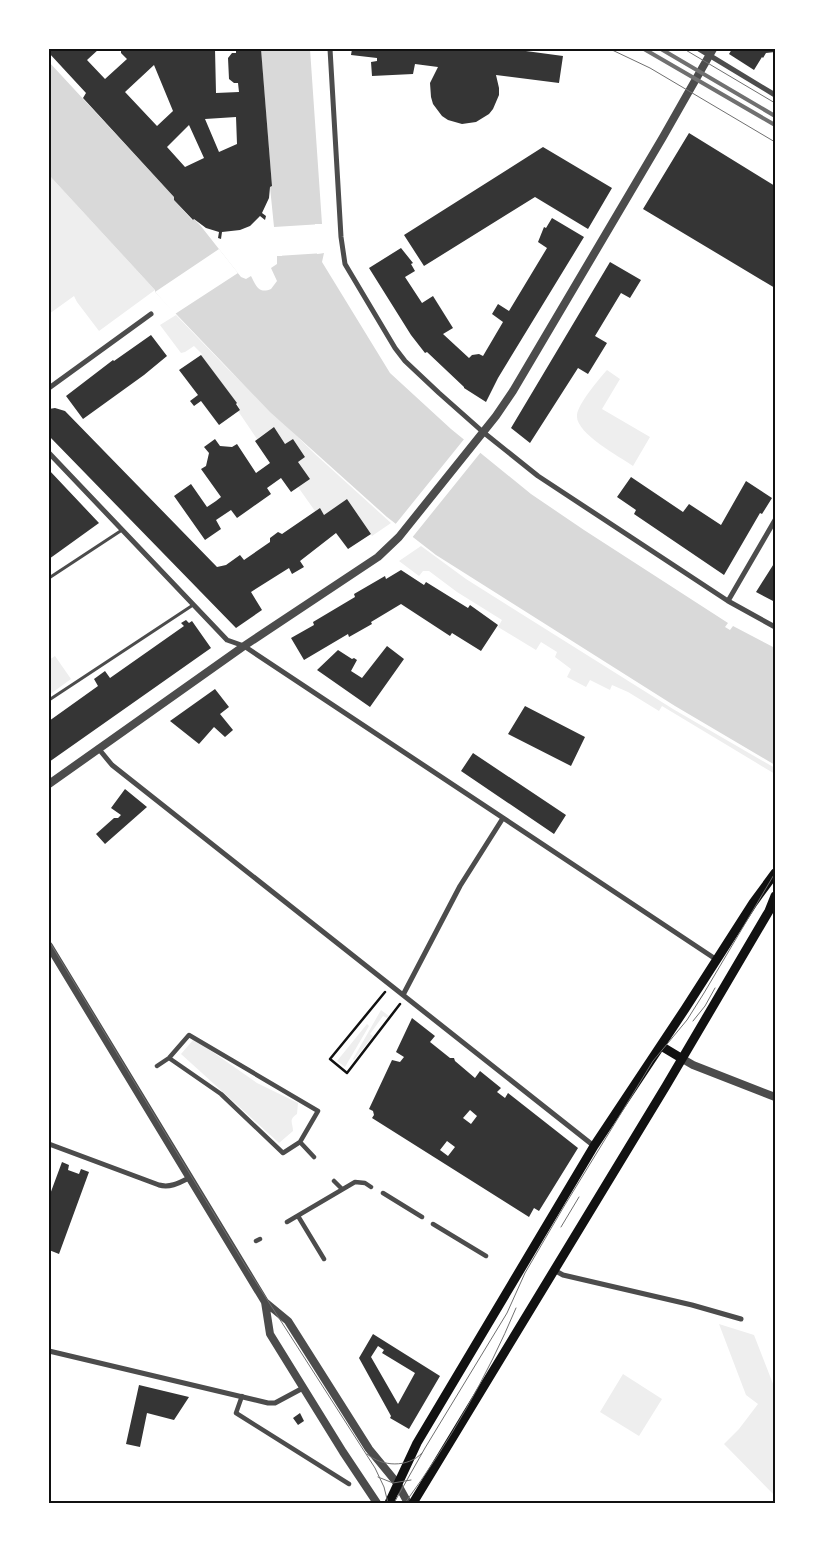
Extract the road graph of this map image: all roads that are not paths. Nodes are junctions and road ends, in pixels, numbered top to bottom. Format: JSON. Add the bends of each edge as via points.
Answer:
{"nodes":[{"id":1,"x":330,"y":49,"type":"edge"},
{"id":2,"x":699,"y":49,"type":"edge"},
{"id":3,"x":711,"y":52,"type":"edge"},
{"id":4,"x":775,"y":95,"type":"edge"},
{"id":5,"x":151,"y":314,"type":"dead end"},
{"id":6,"x":49,"y":388,"type":"edge"},
{"id":7,"x":483,"y":432,"type":"junction"},
{"id":8,"x":49,"y":453,"type":"edge"},
{"id":9,"x":775,"y":520,"type":"edge"},
{"id":10,"x":122,"y":530,"type":"junction"},
{"id":11,"x":49,"y":578,"type":"edge"},
{"id":12,"x":728,"y":601,"type":"junction"},
{"id":13,"x":193,"y":604,"type":"junction"},
{"id":14,"x":775,"y":627,"type":"edge"},
{"id":15,"x":244,"y":646,"type":"junction"},
{"id":16,"x":49,"y":700,"type":"edge"},
{"id":17,"x":98,"y":748,"type":"junction"},
{"id":18,"x":49,"y":784,"type":"edge"},
{"id":19,"x":503,"y":818,"type":"junction"},
{"id":20,"x":775,"y":873,"type":"edge"},
{"id":21,"x":775,"y":896,"type":"edge"},
{"id":22,"x":49,"y":946,"type":"edge"},
{"id":23,"x":717,"y":960,"type":"junction"},
{"id":24,"x":403,"y":995,"type":"junction"},
{"id":25,"x":661,"y":1046,"type":"junction"},
{"id":26,"x":170,"y":1058,"type":"junction"},
{"id":27,"x":681,"y":1058,"type":"junction"},
{"id":28,"x":157,"y":1066,"type":"dead end"},
{"id":29,"x":775,"y":1097,"type":"edge"},
{"id":30,"x":300,"y":1142,"type":"junction"},
{"id":31,"x":49,"y":1144,"type":"edge"},
{"id":32,"x":594,"y":1146,"type":"junction"},
{"id":33,"x":314,"y":1158,"type":"dead end"},
{"id":34,"x":189,"y":1178,"type":"junction"},
{"id":35,"x":334,"y":1180,"type":"dead end"},
{"id":36,"x":371,"y":1186,"type":"dead end"},
{"id":37,"x":342,"y":1189,"type":"junction"},
{"id":38,"x":382,"y":1194,"type":"dead end"},
{"id":39,"x":298,"y":1216,"type":"junction"},
{"id":40,"x":422,"y":1217,"type":"dead end"},
{"id":41,"x":287,"y":1222,"type":"dead end"},
{"id":42,"x":433,"y":1224,"type":"dead end"},
{"id":43,"x":486,"y":1256,"type":"dead end"},
{"id":44,"x":324,"y":1259,"type":"dead end"},
{"id":45,"x":554,"y":1270,"type":"junction"},
{"id":46,"x":265,"y":1302,"type":"junction"},
{"id":47,"x":741,"y":1319,"type":"dead end"},
{"id":48,"x":49,"y":1351,"type":"edge"},
{"id":49,"x":303,"y":1388,"type":"junction"},
{"id":50,"x":242,"y":1396,"type":"junction"},
{"id":51,"x":349,"y":1484,"type":"dead end"},
{"id":52,"x":398,"y":1484,"type":"junction"},
{"id":53,"x":377,"y":1503,"type":"edge"},
{"id":54,"x":390,"y":1503,"type":"edge"},
{"id":55,"x":408,"y":1503,"type":"edge"},
{"id":56,"x":413,"y":1503,"type":"edge"}],
"edges":[{"from":1,"to":7,"type":"street","via":[[345,264],[405,361]]},
{"from":2,"to":3,"type":"street"},
{"from":3,"to":4,"type":"street"},
{"from":3,"to":7,"type":"street","via":[[513,391]]},
{"from":5,"to":6,"type":"street"},
{"from":7,"to":12,"type":"street","via":[[563,494]]},
{"from":7,"to":15,"type":"street","via":[[399,537],[378,557]]},
{"from":8,"to":10,"type":"street"},
{"from":9,"to":12,"type":"street"},
{"from":10,"to":11,"type":"lane"},
{"from":10,"to":13,"type":"street"},
{"from":12,"to":14,"type":"street"},
{"from":13,"to":15,"type":"street","via":[[227,640]]},
{"from":13,"to":16,"type":"lane"},
{"from":15,"to":17,"type":"street"},
{"from":15,"to":19,"type":"street"},
{"from":17,"to":18,"type":"street"},
{"from":17,"to":24,"type":"street","via":[[112,765]]},
{"from":19,"to":23,"type":"street"},
{"from":19,"to":24,"type":"street","via":[[460,886]]},
{"from":20,"to":23,"type":"main road"},
{"from":21,"to":27,"type":"main road"},
{"from":22,"to":34,"type":"street"},
{"from":23,"to":25,"type":"main road"},
{"from":24,"to":32,"type":"street"},
{"from":25,"to":27,"type":"main road"},
{"from":25,"to":32,"type":"main road"},
{"from":26,"to":28,"type":"street"},
{"from":26,"to":30,"type":"street","via":[[221,1094],[283,1153]]},
{"from":26,"to":30,"type":"street","via":[[189,1035],[318,1111]]},
{"from":27,"to":29,"type":"street"},
{"from":27,"to":45,"type":"main road"},
{"from":30,"to":33,"type":"street"},
{"from":31,"to":34,"type":"street","via":[[159,1185],[178,1184]]},
{"from":32,"to":52,"type":"main road","via":[[422,1436]]},
{"from":34,"to":46,"type":"street"},
{"from":35,"to":37,"type":"street"},
{"from":36,"to":37,"type":"street","via":[[354,1182]]},
{"from":37,"to":39,"type":"street"},
{"from":38,"to":40,"type":"street"},
{"from":39,"to":41,"type":"street"},
{"from":39,"to":44,"type":"street"},
{"from":42,"to":43,"type":"street"},
{"from":45,"to":47,"type":"street","via":[[563,1275]]},
{"from":45,"to":56,"type":"main road"},
{"from":46,"to":49,"type":"street","via":[[270,1334]]},
{"from":46,"to":52,"type":"street","via":[[288,1321],[368,1449]]},
{"from":48,"to":50,"type":"street"},
{"from":49,"to":50,"type":"street","via":[[275,1403]]},
{"from":49,"to":53,"type":"street"},
{"from":50,"to":51,"type":"street","via":[[236,1413]]},
{"from":52,"to":54,"type":"main road"},
{"from":52,"to":55,"type":"street"}]}
